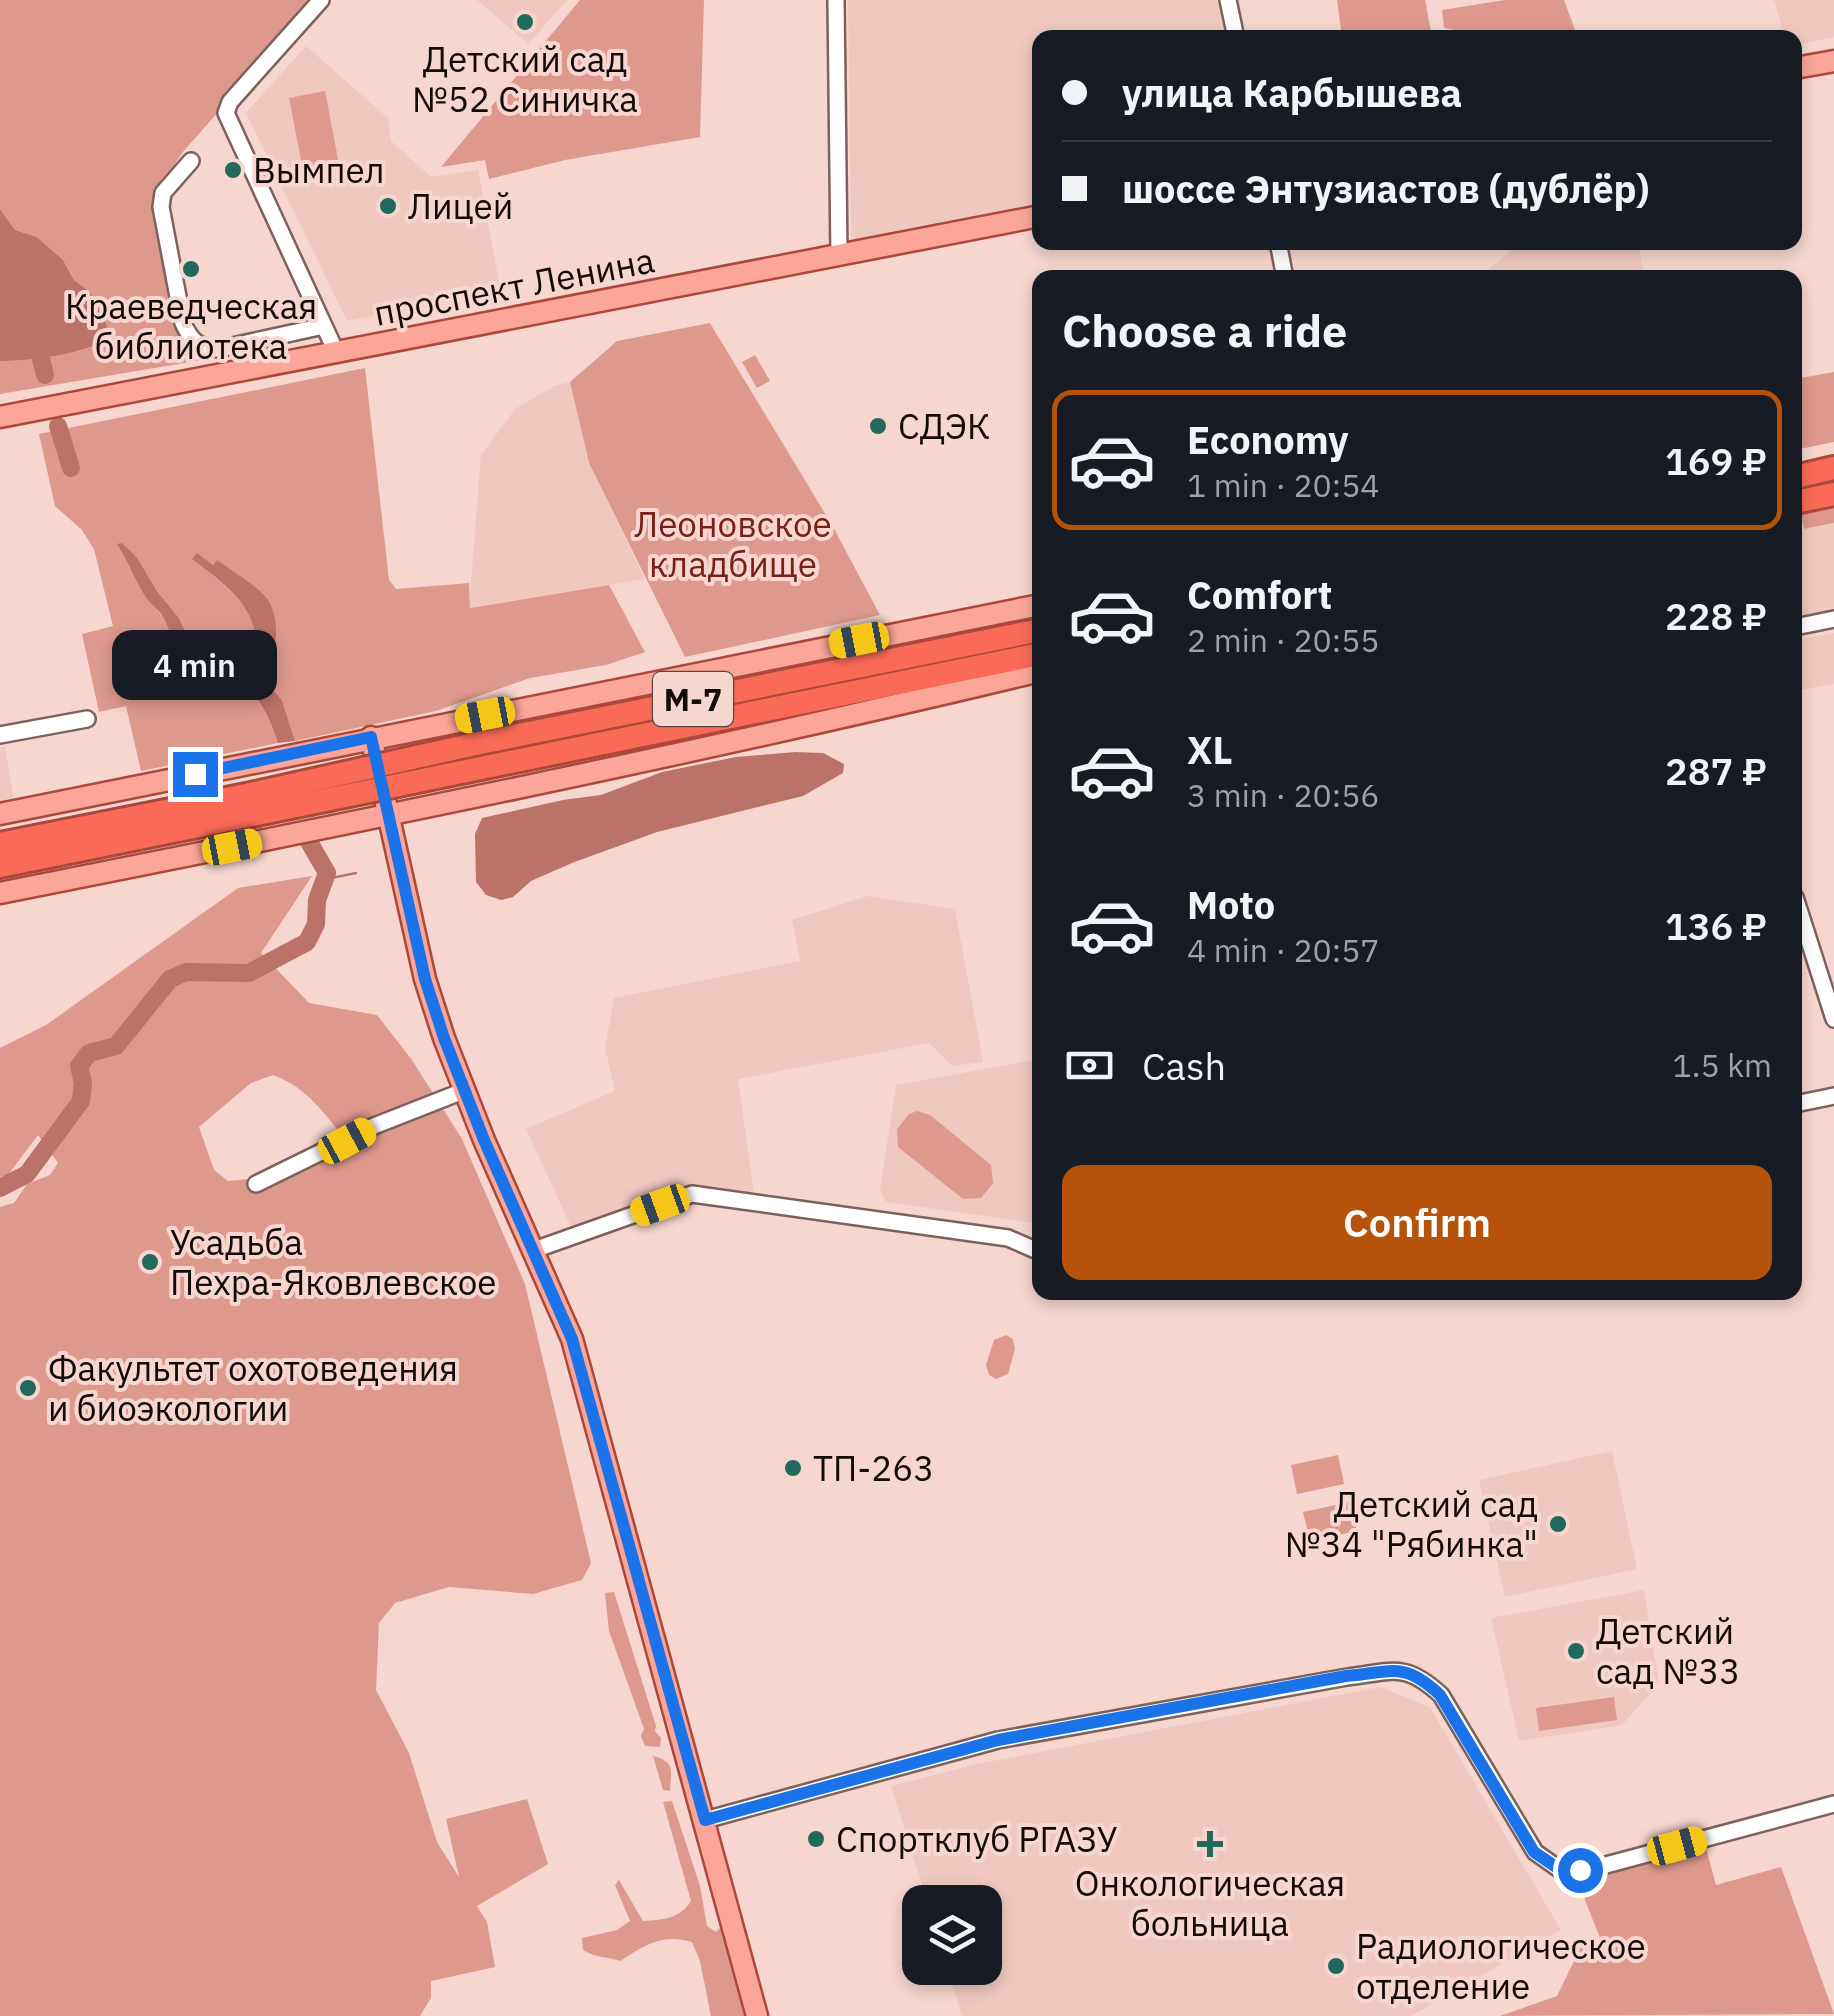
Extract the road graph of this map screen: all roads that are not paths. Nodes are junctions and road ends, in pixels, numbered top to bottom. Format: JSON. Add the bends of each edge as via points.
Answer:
{"nodes":[{"id":1,"x":321,"y":0,"type":"edge"},
{"id":2,"x":836,"y":0,"type":"edge"},
{"id":3,"x":1228,"y":0,"type":"edge"},
{"id":4,"x":1234,"y":30,"type":"edge"},
{"id":5,"x":1834,"y":61,"type":"edge"},
{"id":6,"x":1802,"y":67,"type":"edge"},
{"id":7,"x":191,"y":160,"type":"dead end"},
{"id":8,"x":1032,"y":218,"type":"edge"},
{"id":9,"x":840,"y":256,"type":"junction"},
{"id":10,"x":319,"y":327,"type":"dead end"},
{"id":11,"x":338,"y":354,"type":"junction"},
{"id":12,"x":0,"y":418,"type":"edge"},
{"id":13,"x":1834,"y":468,"type":"edge"},
{"id":14,"x":1802,"y":475,"type":"edge"},
{"id":15,"x":1834,"y":494,"type":"edge"},
{"id":16,"x":1802,"y":501,"type":"edge"},
{"id":17,"x":1032,"y":608,"type":"edge"},
{"id":18,"x":1834,"y":619,"type":"edge"},
{"id":19,"x":1802,"y":626,"type":"edge"},
{"id":20,"x":1032,"y":632,"type":"edge"},
{"id":21,"x":1032,"y":656,"type":"edge"},
{"id":22,"x":1032,"y":673,"type":"edge"},
{"id":23,"x":87,"y":719,"type":"dead end"},
{"id":24,"x":416,"y":728,"type":"junction"},
{"id":25,"x":0,"y":736,"type":"edge"},
{"id":26,"x":365,"y":738,"type":"junction"},
{"id":27,"x":309,"y":750,"type":"junction"},
{"id":28,"x":254,"y":804,"type":"junction"},
{"id":29,"x":441,"y":805,"type":"junction"},
{"id":30,"x":0,"y":814,"type":"edge"},
{"id":31,"x":383,"y":817,"type":"junction"},
{"id":32,"x":328,"y":828,"type":"junction"},
{"id":33,"x":0,"y":844,"type":"edge"},
{"id":34,"x":0,"y":866,"type":"edge"},
{"id":35,"x":0,"y":893,"type":"edge"},
{"id":36,"x":1802,"y":920,"type":"edge"},
{"id":37,"x":1829,"y":988,"type":"edge"},
{"id":38,"x":1834,"y":1019,"type":"edge"},
{"id":39,"x":458,"y":1093,"type":"junction"},
{"id":40,"x":1834,"y":1096,"type":"edge"},
{"id":41,"x":1802,"y":1103,"type":"edge"},
{"id":42,"x":484,"y":1140,"type":"junction"},
{"id":43,"x":256,"y":1184,"type":"dead end"},
{"id":44,"x":1032,"y":1248,"type":"edge"},
{"id":45,"x":534,"y":1250,"type":"junction"},
{"id":46,"x":1834,"y":1804,"type":"edge"},
{"id":47,"x":705,"y":1820,"type":"junction"},
{"id":48,"x":757,"y":2016,"type":"edge"}],
"edges":[{"from":1,"to":11,"type":"street","via":[[226,113]]},
{"from":2,"to":9,"type":"street"},
{"from":3,"to":4,"type":"street"},
{"from":5,"to":6,"type":"main road"},
{"from":7,"to":10,"type":"street","via":[[163,193],[160,207],[190,338],[219,349]]},
{"from":8,"to":9,"type":"main road","name":"проспект Ленина"},
{"from":9,"to":11,"type":"main road","name":"проспект Ленина"},
{"from":11,"to":12,"type":"main road","name":"проспект Ленина"},
{"from":13,"to":14,"type":"highway"},
{"from":15,"to":16,"type":"highway"},
{"from":17,"to":24,"type":"main road"},
{"from":18,"to":19,"type":"street"},
{"from":20,"to":28,"type":"highway","number":"М-7","bridge":true,"via":[[476,744]]},
{"from":21,"to":28,"type":"highway","number":"М-7","bridge":true,"via":[[481,768]]},
{"from":22,"to":29,"type":"main road"},
{"from":23,"to":25,"type":"street"},
{"from":24,"to":26,"type":"main road"},
{"from":24,"to":29,"type":"main road","via":[[397,752],[397,778],[414,798]]},
{"from":26,"to":27,"type":"main road"},
{"from":26,"to":31,"type":"main road"},
{"from":27,"to":30,"type":"main road"},
{"from":27,"to":32,"type":"main road","via":[[344,764],[353,782],[350,809]]},
{"from":28,"to":33,"type":"highway","number":"М-7"},
{"from":28,"to":34,"type":"highway","number":"М-7"},
{"from":29,"to":31,"type":"main road"},
{"from":31,"to":32,"type":"main road"},
{"from":31,"to":39,"type":"main road","via":[[421,1007]]},
{"from":31,"to":42,"type":"main road","via":[[425,979]]},
{"from":32,"to":35,"type":"main road"},
{"from":36,"to":37,"type":"street"},
{"from":37,"to":38,"type":"street"},
{"from":39,"to":42,"type":"main road"},
{"from":39,"to":43,"type":"street"},
{"from":40,"to":41,"type":"street"},
{"from":42,"to":45,"type":"main road"},
{"from":44,"to":45,"type":"street","via":[[1008,1238],[692,1194]]},
{"from":45,"to":47,"type":"main road","via":[[572,1339]]},
{"from":46,"to":47,"type":"street","via":[[1591,1869],[1559,1869],[1534,1852],[1440,1695],[1404,1670],[998,1740]]},
{"from":47,"to":48,"type":"main road"}]}
